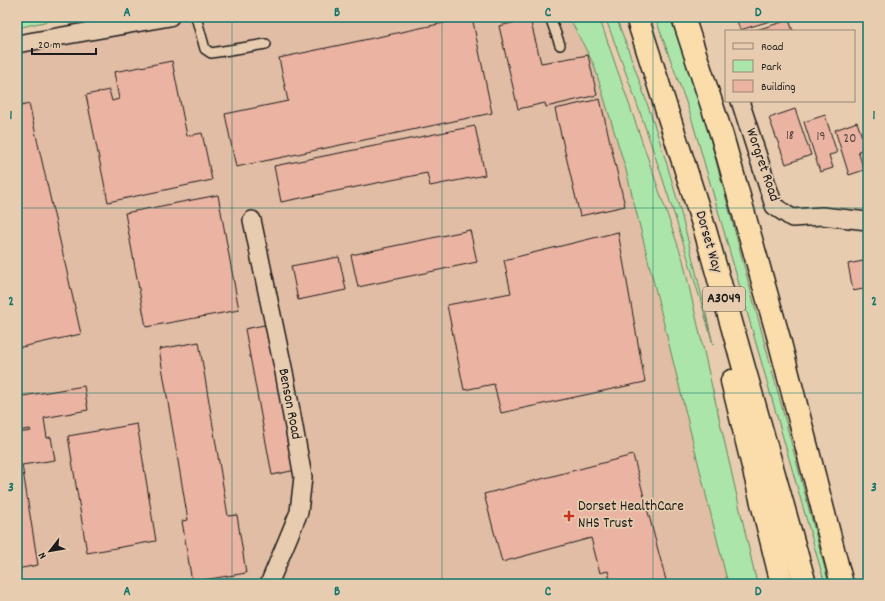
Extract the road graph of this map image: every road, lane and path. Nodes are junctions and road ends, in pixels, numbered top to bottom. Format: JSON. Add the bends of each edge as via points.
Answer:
{"nodes":[{"id":1,"x":170,"y":17,"type":"edge"},
{"id":2,"x":196,"y":17,"type":"edge"},
{"id":3,"x":550,"y":17,"type":"edge"},
{"id":4,"x":636,"y":17,"type":"edge"},
{"id":5,"x":683,"y":17,"type":"edge"},
{"id":6,"x":17,"y":44,"type":"edge"},
{"id":7,"x":266,"y":44,"type":"dead end"},
{"id":8,"x":560,"y":46,"type":"dead end"},
{"id":9,"x":740,"y":102,"type":"edge"},
{"id":10,"x":252,"y":220,"type":"dead end"},
{"id":11,"x":868,"y":221,"type":"edge"},
{"id":12,"x":705,"y":230,"type":"junction"},
{"id":13,"x":269,"y":584,"type":"edge"},
{"id":14,"x":782,"y":584,"type":"edge"},
{"id":15,"x":805,"y":584,"type":"edge"},
{"id":16,"x":842,"y":584,"type":"edge"}],
"edges":[{"from":1,"to":6,"type":"street"},
{"from":2,"to":7,"type":"lane","via":[[205,49],[211,53]]},
{"from":3,"to":8,"type":"lane"},
{"from":4,"to":12,"type":"highway","name":"Dorset Way","number":"A3049"},
{"from":5,"to":16,"type":"highway","number":"A3049","via":[[722,136],[779,340]]},
{"from":9,"to":11,"type":"street","name":"Worgret Road","via":[[774,206],[792,218],[822,216]]},
{"from":10,"to":13,"type":"street","name":"Benson Road","via":[[303,477],[299,512]]},
{"from":12,"to":14,"type":"highway","number":"A3049","via":[[728,363]]},
{"from":12,"to":15,"type":"highway","name":"Dorset Way","number":"A3049"}]}
